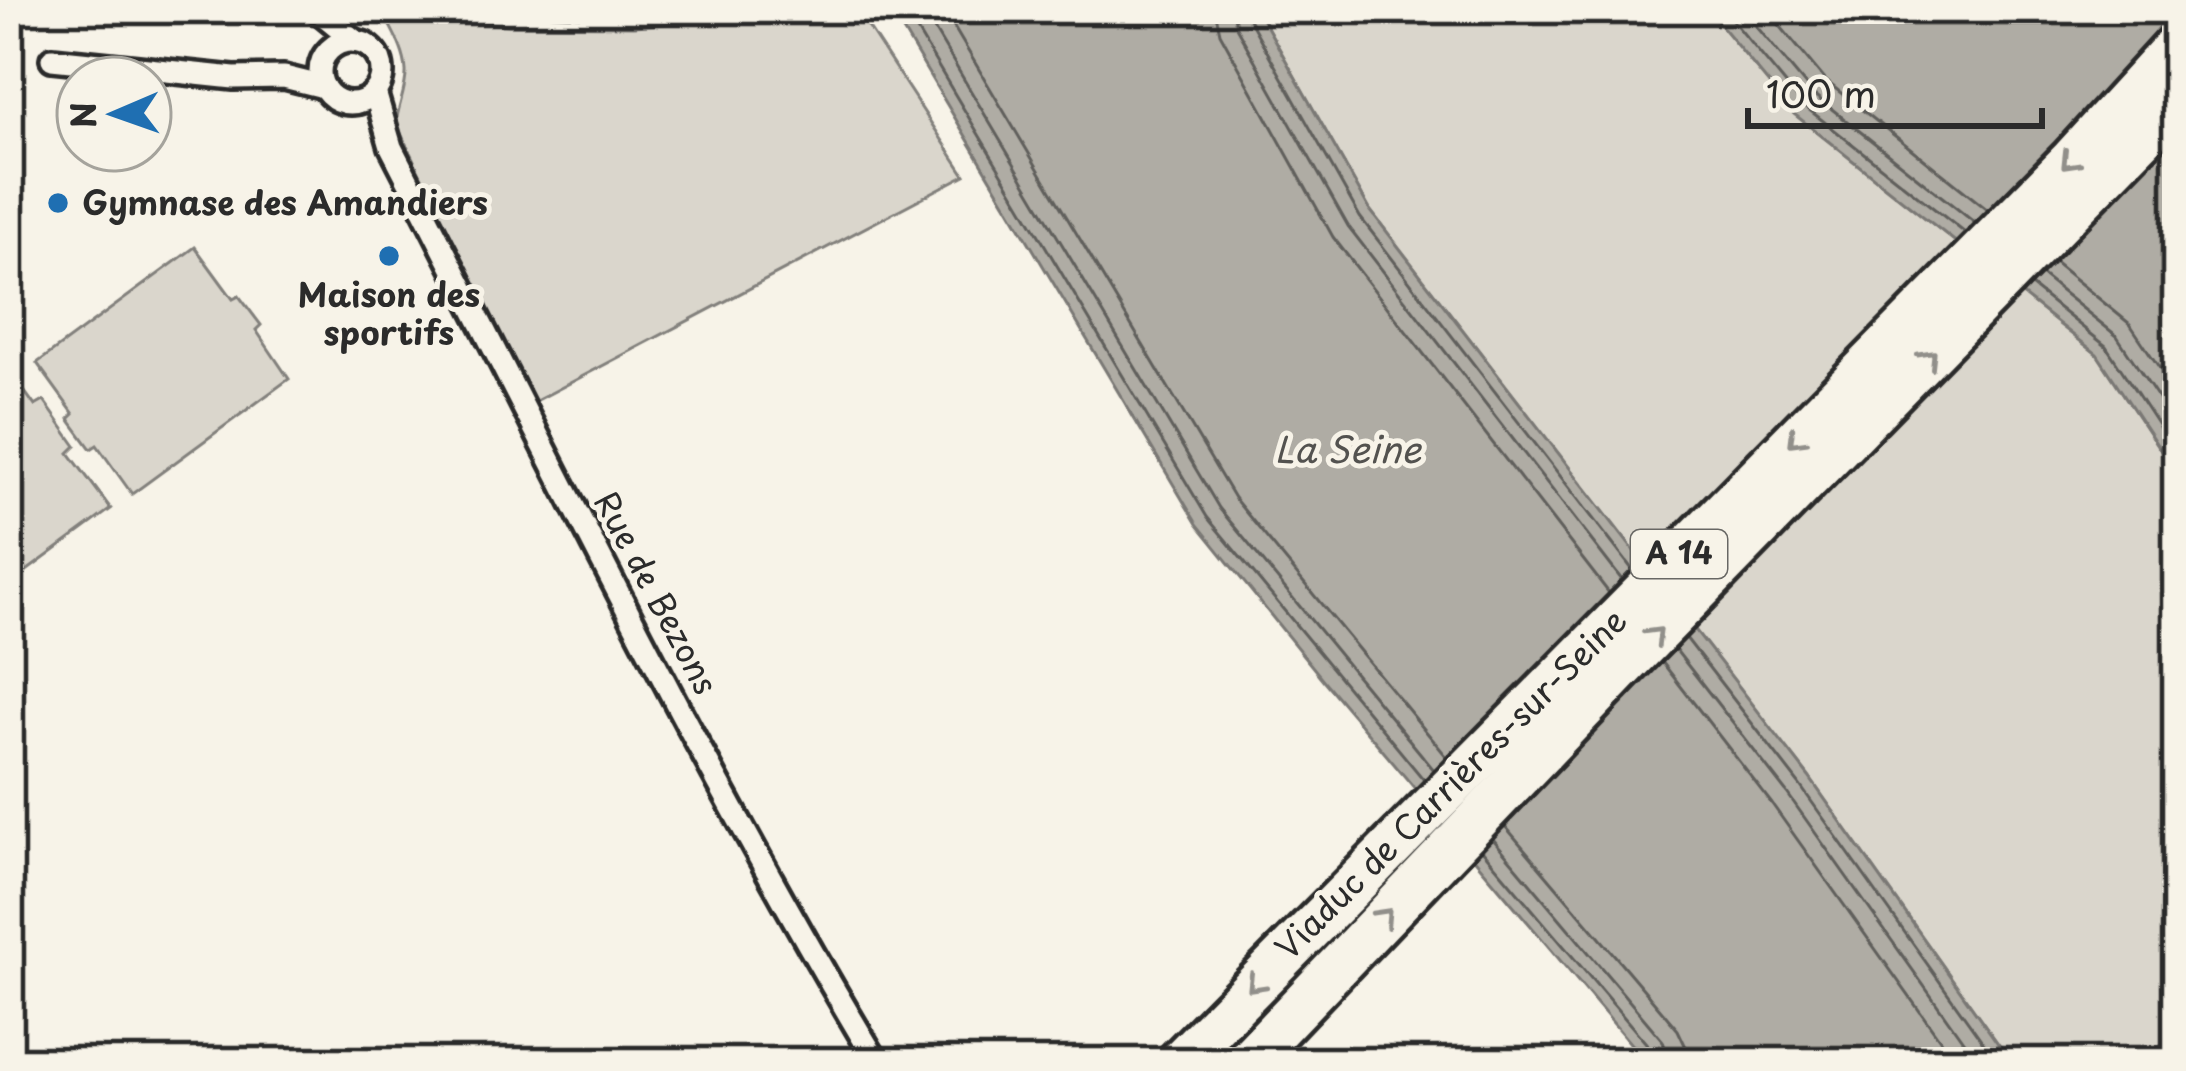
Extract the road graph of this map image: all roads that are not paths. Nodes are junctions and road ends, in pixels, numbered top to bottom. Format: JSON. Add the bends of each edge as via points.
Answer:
{"nodes":[{"id":1,"x":316,"y":9,"type":"edge"},
{"id":2,"x":355,"y":40,"type":"junction"},
{"id":3,"x":2177,"y":44,"type":"edge"},
{"id":4,"x":52,"y":58,"type":"dead end"},
{"id":5,"x":323,"y":58,"type":"junction"},
{"id":6,"x":284,"y":77,"type":"junction"},
{"id":7,"x":324,"y":87,"type":"junction"},
{"id":8,"x":375,"y":92,"type":"junction"},
{"id":9,"x":2177,"y":102,"type":"edge"},
{"id":10,"x":351,"y":103,"type":"junction"},
{"id":11,"x":392,"y":147,"type":"junction"},
{"id":12,"x":877,"y":1062,"type":"edge"},
{"id":13,"x":1179,"y":1062,"type":"edge"},
{"id":14,"x":1246,"y":1062,"type":"edge"}],
"edges":[{"from":1,"to":2,"type":"street","name":"Rue de Bezons"},
{"from":1,"to":5,"type":"street","name":"Rue de Bezons"},
{"from":2,"to":5,"type":"street"},
{"from":2,"to":8,"type":"street","name":"Rue de Bezons","via":[[378,56]]},
{"from":3,"to":13,"type":"highway","name":"Viaduc de Carrières-sur-Seine","number":"A 14","one_way":true},
{"from":4,"to":6,"type":"street"},
{"from":5,"to":6,"type":"street"},
{"from":5,"to":7,"type":"street","name":"Rue de Bezons"},
{"from":6,"to":7,"type":"street"},
{"from":7,"to":10,"type":"street","name":"Rue de Bezons"},
{"from":8,"to":10,"type":"street"},
{"from":8,"to":11,"type":"street","name":"Rue de Bezons"},
{"from":14,"to":9,"type":"highway","name":"Viaduc de Carrières-sur-Seine","number":"A 14","one_way":true},
{"from":10,"to":11,"type":"street","name":"Rue de Bezons"},
{"from":11,"to":12,"type":"street","name":"Rue de Bezons","via":[[639,633]]}]}
